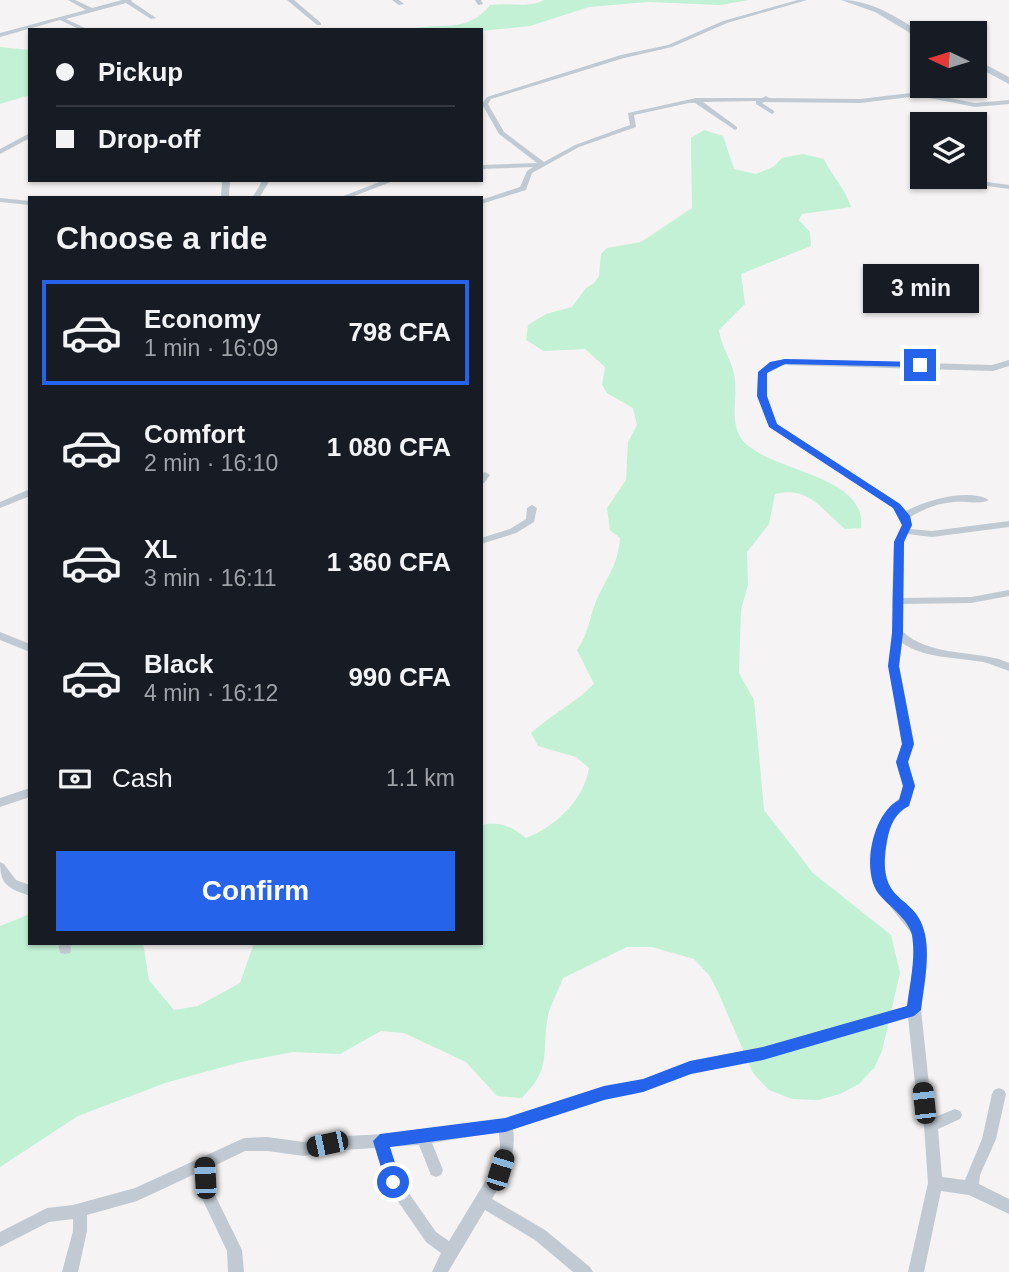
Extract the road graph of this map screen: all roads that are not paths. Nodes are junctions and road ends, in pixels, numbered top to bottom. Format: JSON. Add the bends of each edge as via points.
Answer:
{"nodes":[{"id":1,"x":71,"y":0,"type":"edge"},
{"id":2,"x":128,"y":0,"type":"edge"},
{"id":3,"x":290,"y":0,"type":"edge"},
{"id":4,"x":804,"y":0,"type":"edge"},
{"id":5,"x":845,"y":0,"type":"edge"},
{"id":6,"x":91,"y":10,"type":"junction"},
{"id":7,"x":61,"y":18,"type":"junction"},
{"id":8,"x":153,"y":18,"type":"dead end"},
{"id":9,"x":319,"y":24,"type":"dead end"},
{"id":10,"x":82,"y":28,"type":"edge"},
{"id":11,"x":910,"y":30,"type":"edge"},
{"id":12,"x":0,"y":35,"type":"edge"},
{"id":13,"x":987,"y":69,"type":"edge"},
{"id":14,"x":1009,"y":81,"type":"edge"},
{"id":15,"x":485,"y":98,"type":"edge"},
{"id":16,"x":766,"y":98,"type":"junction"},
{"id":17,"x":696,"y":100,"type":"junction"},
{"id":18,"x":1009,"y":102,"type":"edge"},
{"id":19,"x":772,"y":112,"type":"dead end"},
{"id":20,"x":735,"y":128,"type":"dead end"},
{"id":21,"x":28,"y":136,"type":"edge"},
{"id":22,"x":0,"y":152,"type":"edge"},
{"id":23,"x":541,"y":165,"type":"junction"},
{"id":24,"x":483,"y":167,"type":"edge"},
{"id":25,"x":387,"y":182,"type":"edge"},
{"id":26,"x":987,"y":184,"type":"edge"},
{"id":27,"x":1009,"y":187,"type":"edge"},
{"id":28,"x":347,"y":196,"type":"edge"},
{"id":29,"x":0,"y":200,"type":"edge"},
{"id":30,"x":483,"y":201,"type":"edge"},
{"id":31,"x":28,"y":203,"type":"edge"},
{"id":32,"x":1009,"y":363,"type":"edge"},
{"id":33,"x":28,"y":493,"type":"edge"},
{"id":34,"x":984,"y":500,"type":"dead end"},
{"id":35,"x":0,"y":505,"type":"edge"},
{"id":36,"x":531,"y":509,"type":"dead end"},
{"id":37,"x":905,"y":516,"type":"junction"},
{"id":38,"x":1009,"y":524,"type":"edge"},
{"id":39,"x":903,"y":531,"type":"junction"},
{"id":40,"x":483,"y":540,"type":"edge"},
{"id":41,"x":1009,"y":593,"type":"edge"},
{"id":42,"x":897,"y":601,"type":"junction"},
{"id":43,"x":898,"y":633,"type":"junction"},
{"id":44,"x":0,"y":636,"type":"edge"},
{"id":45,"x":28,"y":647,"type":"edge"},
{"id":46,"x":1009,"y":667,"type":"edge"},
{"id":47,"x":28,"y":793,"type":"edge"},
{"id":48,"x":0,"y":803,"type":"edge"},
{"id":49,"x":0,"y":867,"type":"edge"},
{"id":50,"x":28,"y":890,"type":"edge"},
{"id":51,"x":914,"y":1010,"type":"junction"},
{"id":52,"x":999,"y":1094,"type":"dead end"},
{"id":53,"x":955,"y":1115,"type":"dead end"},
{"id":54,"x":505,"y":1125,"type":"junction"},
{"id":55,"x":931,"y":1126,"type":"junction"},
{"id":56,"x":423,"y":1138,"type":"junction"},
{"id":57,"x":380,"y":1141,"type":"junction"},
{"id":58,"x":204,"y":1163,"type":"junction"},
{"id":59,"x":436,"y":1170,"type":"dead end"},
{"id":60,"x":934,"y":1183,"type":"junction"},
{"id":61,"x":971,"y":1188,"type":"junction"},
{"id":62,"x":481,"y":1200,"type":"junction"},
{"id":63,"x":1009,"y":1207,"type":"edge"},
{"id":64,"x":74,"y":1212,"type":"junction"},
{"id":65,"x":0,"y":1240,"type":"edge"},
{"id":66,"x":449,"y":1250,"type":"junction"},
{"id":67,"x":70,"y":1272,"type":"edge"},
{"id":68,"x":236,"y":1272,"type":"edge"},
{"id":69,"x":440,"y":1272,"type":"edge"},
{"id":70,"x":585,"y":1272,"type":"edge"},
{"id":71,"x":916,"y":1272,"type":"edge"}],
"edges":[{"from":1,"to":6,"type":"street"},
{"from":2,"to":6,"type":"street"},
{"from":2,"to":8,"type":"street"},
{"from":3,"to":9,"type":"street"},
{"from":4,"to":15,"type":"street","via":[[725,22],[670,46]]},
{"from":5,"to":11,"type":"street","via":[[878,10]]},
{"from":6,"to":7,"type":"street"},
{"from":7,"to":10,"type":"street"},
{"from":7,"to":12,"type":"street"},
{"from":13,"to":14,"type":"street"},
{"from":15,"to":23,"type":"street","via":[[501,133]]},
{"from":16,"to":17,"type":"street"},
{"from":16,"to":18,"type":"street","via":[[860,101],[919,94],[975,105]]},
{"from":16,"to":19,"type":"street","via":[[758,103]]},
{"from":17,"to":20,"type":"street"},
{"from":17,"to":23,"type":"street","via":[[629,114],[634,127],[577,146]]},
{"from":21,"to":22,"type":"street"},
{"from":23,"to":24,"type":"street"},
{"from":23,"to":30,"type":"street","via":[[529,172],[523,188]]},
{"from":25,"to":28,"type":"street"},
{"from":26,"to":27,"type":"street"},
{"from":29,"to":31,"type":"street"},
{"from":32,"to":37,"type":"street","via":[[993,368],[785,362],[762,372],[762,396],[773,425],[897,506]]},
{"from":33,"to":35,"type":"street"},
{"from":34,"to":37,"type":"street","via":[[948,497]]},
{"from":36,"to":40,"type":"street","via":[[531,520]]},
{"from":37,"to":39,"type":"street"},
{"from":38,"to":39,"type":"street","via":[[932,534]]},
{"from":39,"to":42,"type":"street"},
{"from":41,"to":42,"type":"street","via":[[971,600]]},
{"from":42,"to":43,"type":"street"},
{"from":43,"to":46,"type":"street","via":[[922,650],[993,659]]},
{"from":43,"to":51,"type":"street","via":[[894,666],[908,744],[902,762],[909,786],[904,802],[884,825],[876,866],[882,888],[918,933]]},
{"from":44,"to":45,"type":"street"},
{"from":47,"to":48,"type":"street"},
{"from":49,"to":50,"type":"street","via":[[12,883]]},
{"from":51,"to":54,"type":"street","via":[[763,1053],[690,1067],[643,1086],[604,1093]]},
{"from":51,"to":55,"type":"street","via":[[924,1103]]},
{"from":52,"to":61,"type":"street"},
{"from":53,"to":55,"type":"street"},
{"from":54,"to":56,"type":"street"},
{"from":54,"to":62,"type":"street","via":[[508,1147]]},
{"from":55,"to":60,"type":"street"},
{"from":56,"to":57,"type":"street"},
{"from":56,"to":59,"type":"street"},
{"from":57,"to":58,"type":"street","via":[[304,1149],[244,1144]]},
{"from":57,"to":66,"type":"street","via":[[393,1182],[431,1237]]},
{"from":58,"to":64,"type":"street","via":[[136,1194]]},
{"from":58,"to":68,"type":"street","via":[[206,1192],[234,1250]]},
{"from":60,"to":61,"type":"street"},
{"from":60,"to":71,"type":"street"},
{"from":61,"to":63,"type":"street"},
{"from":62,"to":66,"type":"street"},
{"from":62,"to":70,"type":"street","via":[[540,1235]]},
{"from":64,"to":65,"type":"street","via":[[47,1214]]},
{"from":64,"to":67,"type":"street","via":[[80,1214],[80,1231]]},
{"from":66,"to":69,"type":"street"}]}
